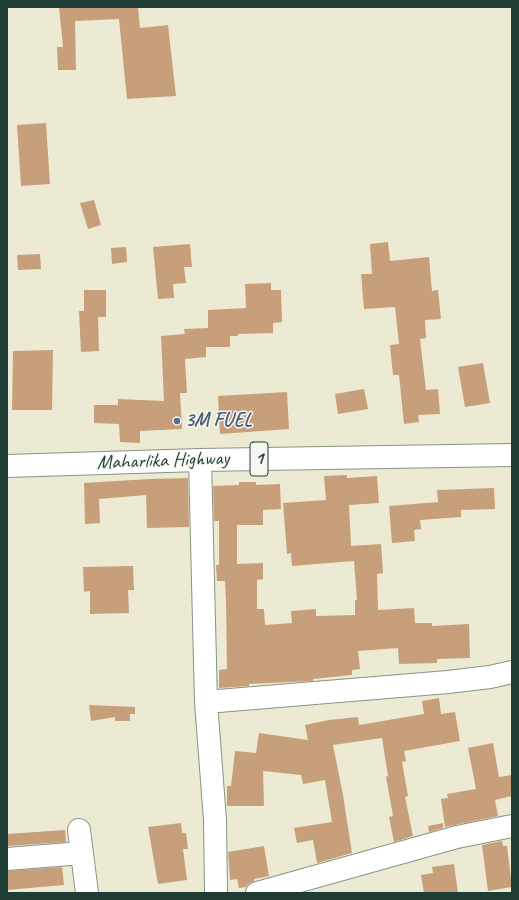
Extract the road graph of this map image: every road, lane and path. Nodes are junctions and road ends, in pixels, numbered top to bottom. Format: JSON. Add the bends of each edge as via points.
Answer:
{"nodes":[{"id":1,"x":512,"y":455,"type":"edge"},
{"id":2,"x":200,"y":460,"type":"junction"},
{"id":3,"x":7,"y":466,"type":"edge"},
{"id":4,"x":512,"y":672,"type":"edge"},
{"id":5,"x":206,"y":702,"type":"junction"},
{"id":6,"x":512,"y":826,"type":"edge"},
{"id":7,"x":79,"y":830,"type":"dead end"},
{"id":8,"x":82,"y":853,"type":"junction"},
{"id":9,"x":7,"y":859,"type":"edge"},
{"id":10,"x":87,"y":893,"type":"edge"},
{"id":11,"x":216,"y":893,"type":"edge"},
{"id":12,"x":257,"y":893,"type":"edge"}],
"edges":[{"from":1,"to":2,"type":"main road","name":"Maharlika Highway","number":"1"},
{"from":2,"to":3,"type":"main road","name":"Maharlika Highway","number":"1"},
{"from":2,"to":5,"type":"main road"},
{"from":4,"to":5,"type":"main road","via":[[448,682]]},
{"from":5,"to":11,"type":"main road","via":[[215,820]]},
{"from":6,"to":12,"type":"main road","via":[[457,837]]},
{"from":7,"to":8,"type":"main road"},
{"from":8,"to":9,"type":"main road"},
{"from":8,"to":10,"type":"main road"}]}
